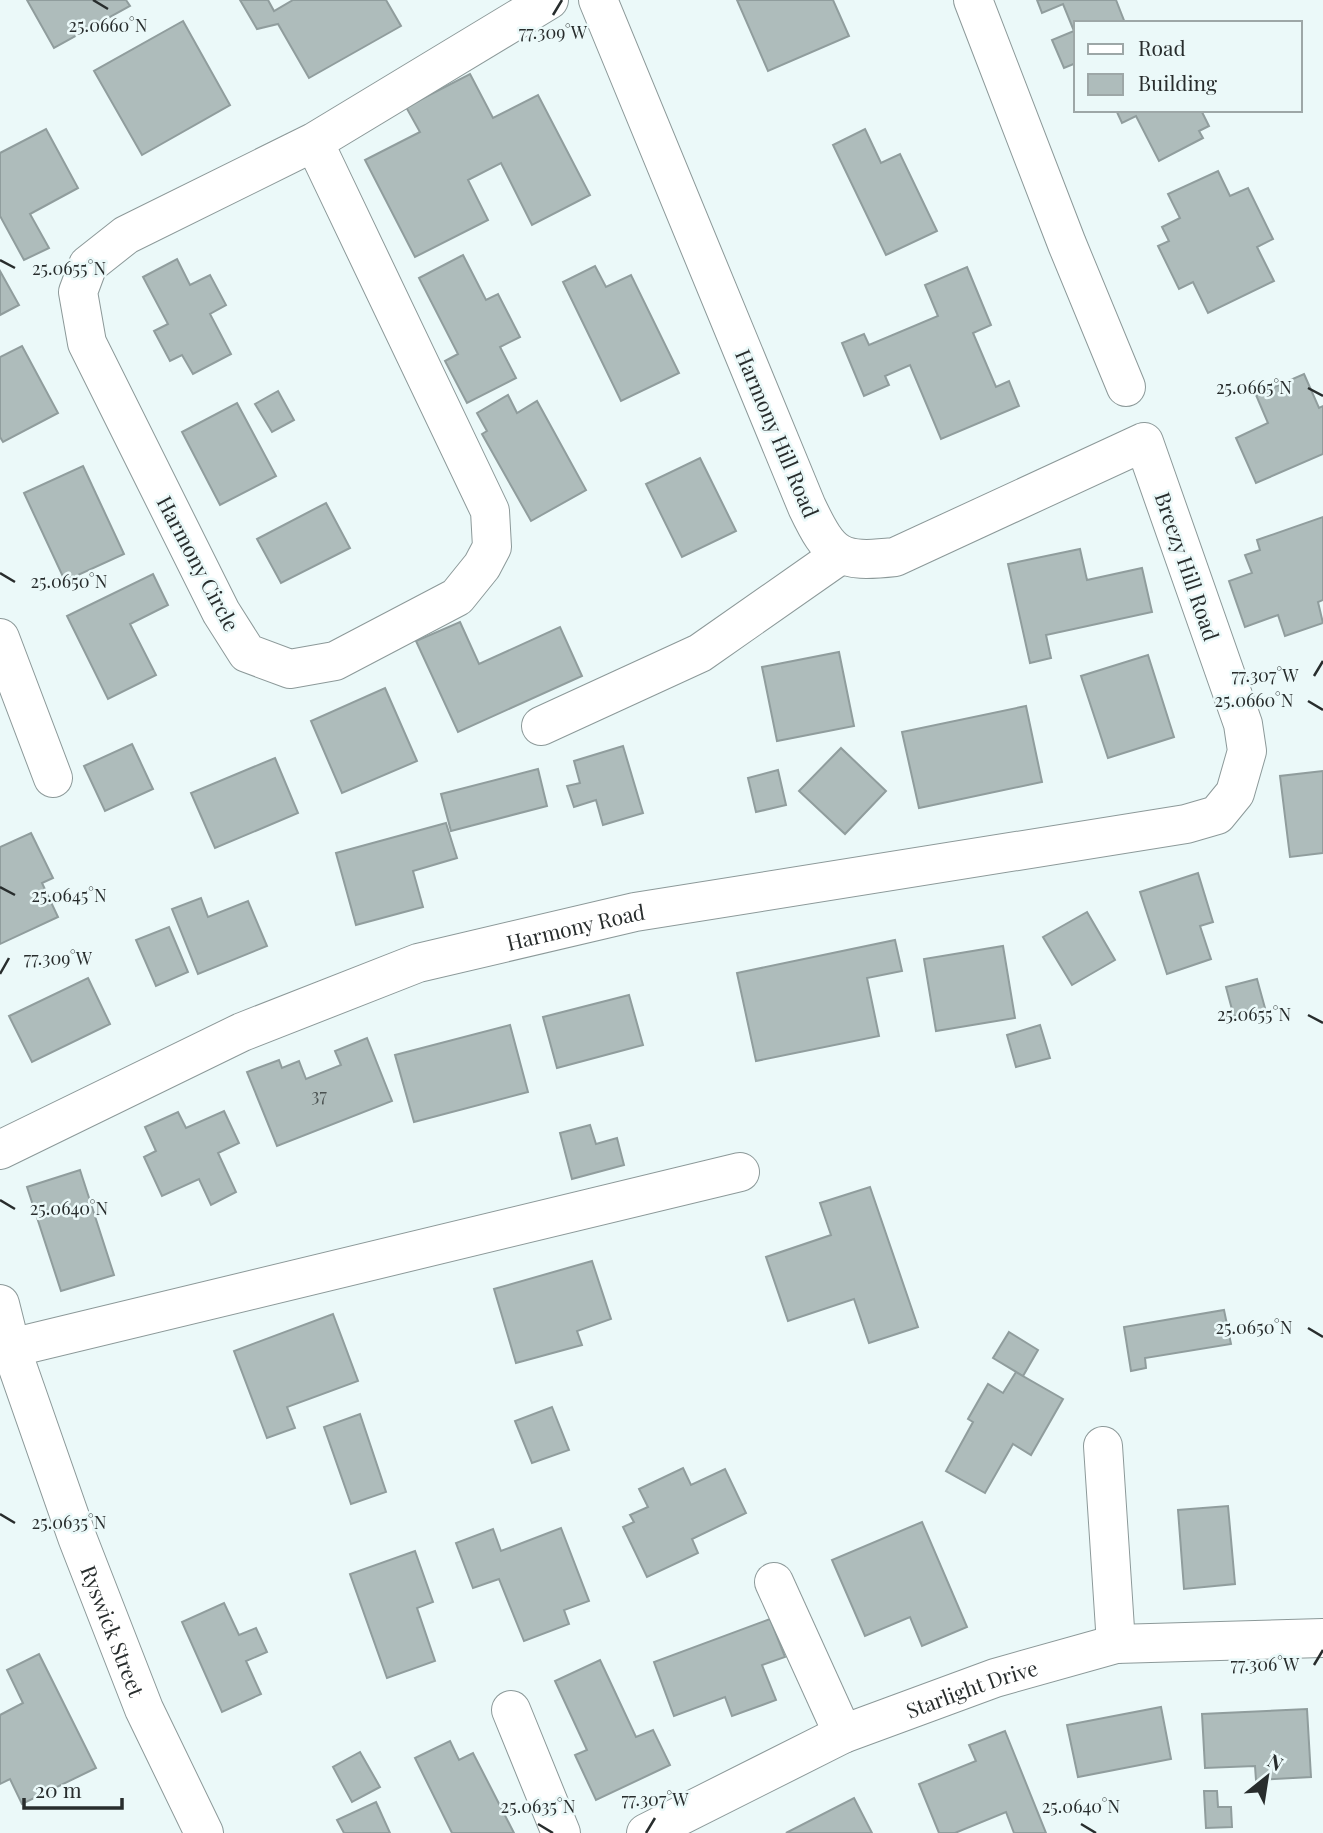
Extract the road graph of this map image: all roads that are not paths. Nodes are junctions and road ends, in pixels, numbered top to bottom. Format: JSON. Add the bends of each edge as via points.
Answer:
{"nodes":[{"id":1,"x":549,"y":0,"type":"edge"},
{"id":2,"x":598,"y":0,"type":"edge"},
{"id":3,"x":973,"y":0,"type":"edge"},
{"id":4,"x":314,"y":142,"type":"junction"},
{"id":5,"x":1126,"y":387,"type":"dead end"},
{"id":6,"x":840,"y":555,"type":"junction"},
{"id":7,"x":0,"y":638,"type":"edge"},
{"id":8,"x":541,"y":726,"type":"dead end"},
{"id":9,"x":53,"y":778,"type":"dead end"},
{"id":10,"x":1186,"y":824,"type":"joint"},
{"id":11,"x":0,"y":1150,"type":"edge"},
{"id":12,"x":740,"y":1172,"type":"dead end"},
{"id":13,"x":0,"y":1304,"type":"edge"},
{"id":14,"x":11,"y":1348,"type":"junction"},
{"id":15,"x":1102,"y":1446,"type":"dead end"},
{"id":16,"x":774,"y":1582,"type":"dead end"},
{"id":17,"x":1323,"y":1637,"type":"edge"},
{"id":18,"x":1116,"y":1644,"type":"junction"},
{"id":19,"x":511,"y":1710,"type":"dead end"},
{"id":20,"x":843,"y":1734,"type":"junction"},
{"id":21,"x":204,"y":1833,"type":"edge"},
{"id":22,"x":561,"y":1833,"type":"edge"},
{"id":23,"x":646,"y":1833,"type":"edge"}],
"edges":[{"from":1,"to":4,"type":"street","name":"Harmony Circle"},
{"from":2,"to":6,"type":"street","name":"Harmony Hill Road","via":[[807,507],[823,541]]},
{"from":3,"to":5,"type":"street"},
{"from":4,"to":4,"type":"street","name":"Harmony Circle","via":[[490,511],[492,547],[457,597],[335,661],[290,669],[247,653],[221,612],[88,343],[78,292],[88,265],[125,235]]},
{"from":6,"to":8,"type":"street","via":[[700,653]]},
{"from":6,"to":10,"type":"street","name":"Breezy Hill Road","via":[[866,560],[895,557],[1144,442],[1243,724],[1247,751],[1235,793],[1217,815]]},
{"from":7,"to":9,"type":"street"},
{"from":10,"to":11,"type":"street","name":"Harmony Road","via":[[635,912],[418,963],[242,1032]]},
{"from":12,"to":14,"type":"street"},
{"from":13,"to":14,"type":"street","name":"Ryswick Street"},
{"from":14,"to":21,"type":"street","name":"Ryswick Street","via":[[139,1696]]},
{"from":15,"to":18,"type":"street"},
{"from":16,"to":20,"type":"street"},
{"from":17,"to":18,"type":"street","name":"Starlight Drive"},
{"from":18,"to":20,"type":"street","name":"Starlight Drive","via":[[995,1678]]},
{"from":19,"to":22,"type":"street"},
{"from":20,"to":23,"type":"street","name":"Starlight Drive"}]}
